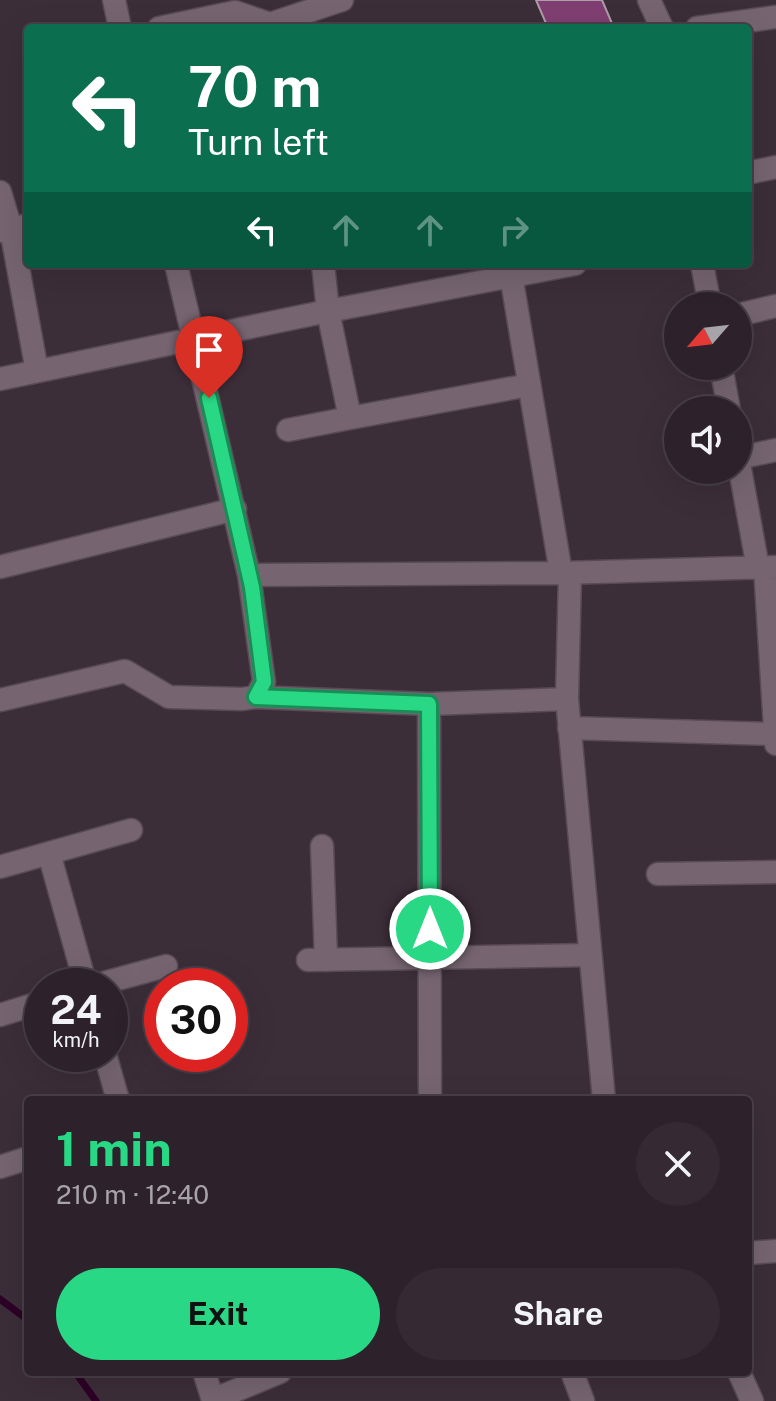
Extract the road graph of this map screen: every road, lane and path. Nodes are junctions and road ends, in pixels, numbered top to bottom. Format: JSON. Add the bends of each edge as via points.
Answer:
{"nodes":[{"id":1,"x":114,"y":0,"type":"edge"},
{"id":2,"x":342,"y":0,"type":"edge"},
{"id":3,"x":649,"y":0,"type":"edge"},
{"id":4,"x":776,"y":17,"type":"edge"},
{"id":5,"x":119,"y":24,"type":"edge"},
{"id":6,"x":178,"y":24,"type":"edge"},
{"id":7,"x":270,"y":24,"type":"edge"},
{"id":8,"x":270,"y":24,"type":"edge"},
{"id":9,"x":660,"y":24,"type":"edge"},
{"id":10,"x":726,"y":24,"type":"edge"},
{"id":11,"x":776,"y":167,"type":"edge"},
{"id":12,"x":752,"y":172,"type":"edge"},
{"id":13,"x":0,"y":192,"type":"edge"},
{"id":14,"x":13,"y":228,"type":"edge"},
{"id":15,"x":177,"y":268,"type":"edge"},
{"id":16,"x":323,"y":268,"type":"edge"},
{"id":17,"x":552,"y":268,"type":"edge"},
{"id":18,"x":703,"y":268,"type":"edge"},
{"id":19,"x":511,"y":275,"type":"junction"},
{"id":20,"x":707,"y":292,"type":"edge"},
{"id":21,"x":776,"y":306,"type":"edge"},
{"id":22,"x":328,"y":311,"type":"junction"},
{"id":23,"x":752,"y":312,"type":"edge"},
{"id":24,"x":195,"y":338,"type":"junction"},
{"id":25,"x":37,"y":371,"type":"junction"},
{"id":26,"x":0,"y":379,"type":"edge"},
{"id":27,"x":529,"y":385,"type":"junction"},
{"id":28,"x":350,"y":418,"type":"junction"},
{"id":29,"x":288,"y":430,"type":"dead end"},
{"id":30,"x":776,"y":450,"type":"edge"},
{"id":31,"x":752,"y":455,"type":"edge"},
{"id":32,"x":745,"y":484,"type":"edge"},
{"id":33,"x":235,"y":509,"type":"junction"},
{"id":34,"x":0,"y":567,"type":"edge"},
{"id":35,"x":767,"y":567,"type":"edge"},
{"id":36,"x":566,"y":573,"type":"junction"},
{"id":37,"x":249,"y":575,"type":"junction"},
{"id":38,"x":256,"y":697,"type":"junction"},
{"id":39,"x":567,"y":699,"type":"junction"},
{"id":40,"x":0,"y":700,"type":"edge"},
{"id":41,"x":429,"y":704,"type":"junction"},
{"id":42,"x":569,"y":728,"type":"junction"},
{"id":43,"x":775,"y":734,"type":"edge"},
{"id":44,"x":776,"y":744,"type":"edge"},
{"id":45,"x":131,"y":830,"type":"dead end"},
{"id":46,"x":322,"y":846,"type":"dead end"},
{"id":47,"x":49,"y":853,"type":"junction"},
{"id":48,"x":0,"y":867,"type":"edge"},
{"id":49,"x":776,"y":872,"type":"edge"},
{"id":50,"x":658,"y":874,"type":"dead end"},
{"id":51,"x":590,"y":955,"type":"junction"},
{"id":52,"x":430,"y":958,"type":"junction"},
{"id":53,"x":166,"y":966,"type":"dead end"},
{"id":54,"x":84,"y":968,"type":"edge"},
{"id":55,"x":128,"y":976,"type":"edge"},
{"id":56,"x":24,"y":1008,"type":"edge"},
{"id":57,"x":0,"y":1015,"type":"edge"},
{"id":58,"x":110,"y":1072,"type":"edge"},
{"id":59,"x":117,"y":1096,"type":"edge"},
{"id":60,"x":430,"y":1096,"type":"edge"},
{"id":61,"x":604,"y":1096,"type":"edge"},
{"id":62,"x":24,"y":1159,"type":"edge"},
{"id":63,"x":0,"y":1167,"type":"edge"},
{"id":64,"x":776,"y":1251,"type":"edge"},
{"id":65,"x":752,"y":1253,"type":"edge"},
{"id":66,"x":205,"y":1376,"type":"edge"},
{"id":67,"x":270,"y":1376,"type":"edge"},
{"id":68,"x":574,"y":1376,"type":"edge"},
{"id":69,"x":741,"y":1376,"type":"edge"},
{"id":70,"x":211,"y":1400,"type":"edge"},
{"id":71,"x":583,"y":1401,"type":"edge"},
{"id":72,"x":752,"y":1401,"type":"edge"}],
"edges":[{"from":1,"to":5,"type":"street"},
{"from":2,"to":8,"type":"street"},
{"from":3,"to":9,"type":"street"},
{"from":4,"to":10,"type":"street"},
{"from":6,"to":7,"type":"street","via":[[235,12]]},
{"from":11,"to":12,"type":"street"},
{"from":13,"to":14,"type":"street"},
{"from":14,"to":25,"type":"street"},
{"from":15,"to":24,"type":"street"},
{"from":16,"to":22,"type":"street"},
{"from":17,"to":19,"type":"street"},
{"from":18,"to":20,"type":"street"},
{"from":19,"to":22,"type":"street"},
{"from":19,"to":27,"type":"street"},
{"from":21,"to":23,"type":"street"},
{"from":22,"to":24,"type":"street"},
{"from":22,"to":28,"type":"street"},
{"from":24,"to":25,"type":"street"},
{"from":24,"to":33,"type":"street"},
{"from":25,"to":26,"type":"street"},
{"from":27,"to":28,"type":"street"},
{"from":27,"to":36,"type":"street"},
{"from":28,"to":29,"type":"street"},
{"from":30,"to":31,"type":"street"},
{"from":32,"to":35,"type":"street"},
{"from":33,"to":34,"type":"street"},
{"from":33,"to":37,"type":"street"},
{"from":35,"to":36,"type":"street"},
{"from":35,"to":43,"type":"street"},
{"from":36,"to":37,"type":"street"},
{"from":36,"to":39,"type":"street"},
{"from":37,"to":38,"type":"street","via":[[264,682]]},
{"from":38,"to":40,"type":"street","via":[[169,697],[125,671]]},
{"from":38,"to":41,"type":"street"},
{"from":39,"to":41,"type":"street"},
{"from":39,"to":42,"type":"street"},
{"from":41,"to":52,"type":"street"},
{"from":42,"to":43,"type":"street"},
{"from":42,"to":51,"type":"street"},
{"from":43,"to":44,"type":"street"},
{"from":45,"to":47,"type":"street"},
{"from":46,"to":52,"type":"street","via":[[317,960]]},
{"from":47,"to":48,"type":"street"},
{"from":47,"to":54,"type":"street"},
{"from":49,"to":50,"type":"street"},
{"from":51,"to":52,"type":"street"},
{"from":51,"to":61,"type":"street"},
{"from":52,"to":60,"type":"street"},
{"from":53,"to":55,"type":"street"},
{"from":56,"to":57,"type":"street"},
{"from":58,"to":59,"type":"street"},
{"from":62,"to":63,"type":"street"},
{"from":64,"to":65,"type":"street"},
{"from":66,"to":70,"type":"street"},
{"from":67,"to":70,"type":"street"},
{"from":68,"to":71,"type":"street"},
{"from":69,"to":72,"type":"street"}]}
